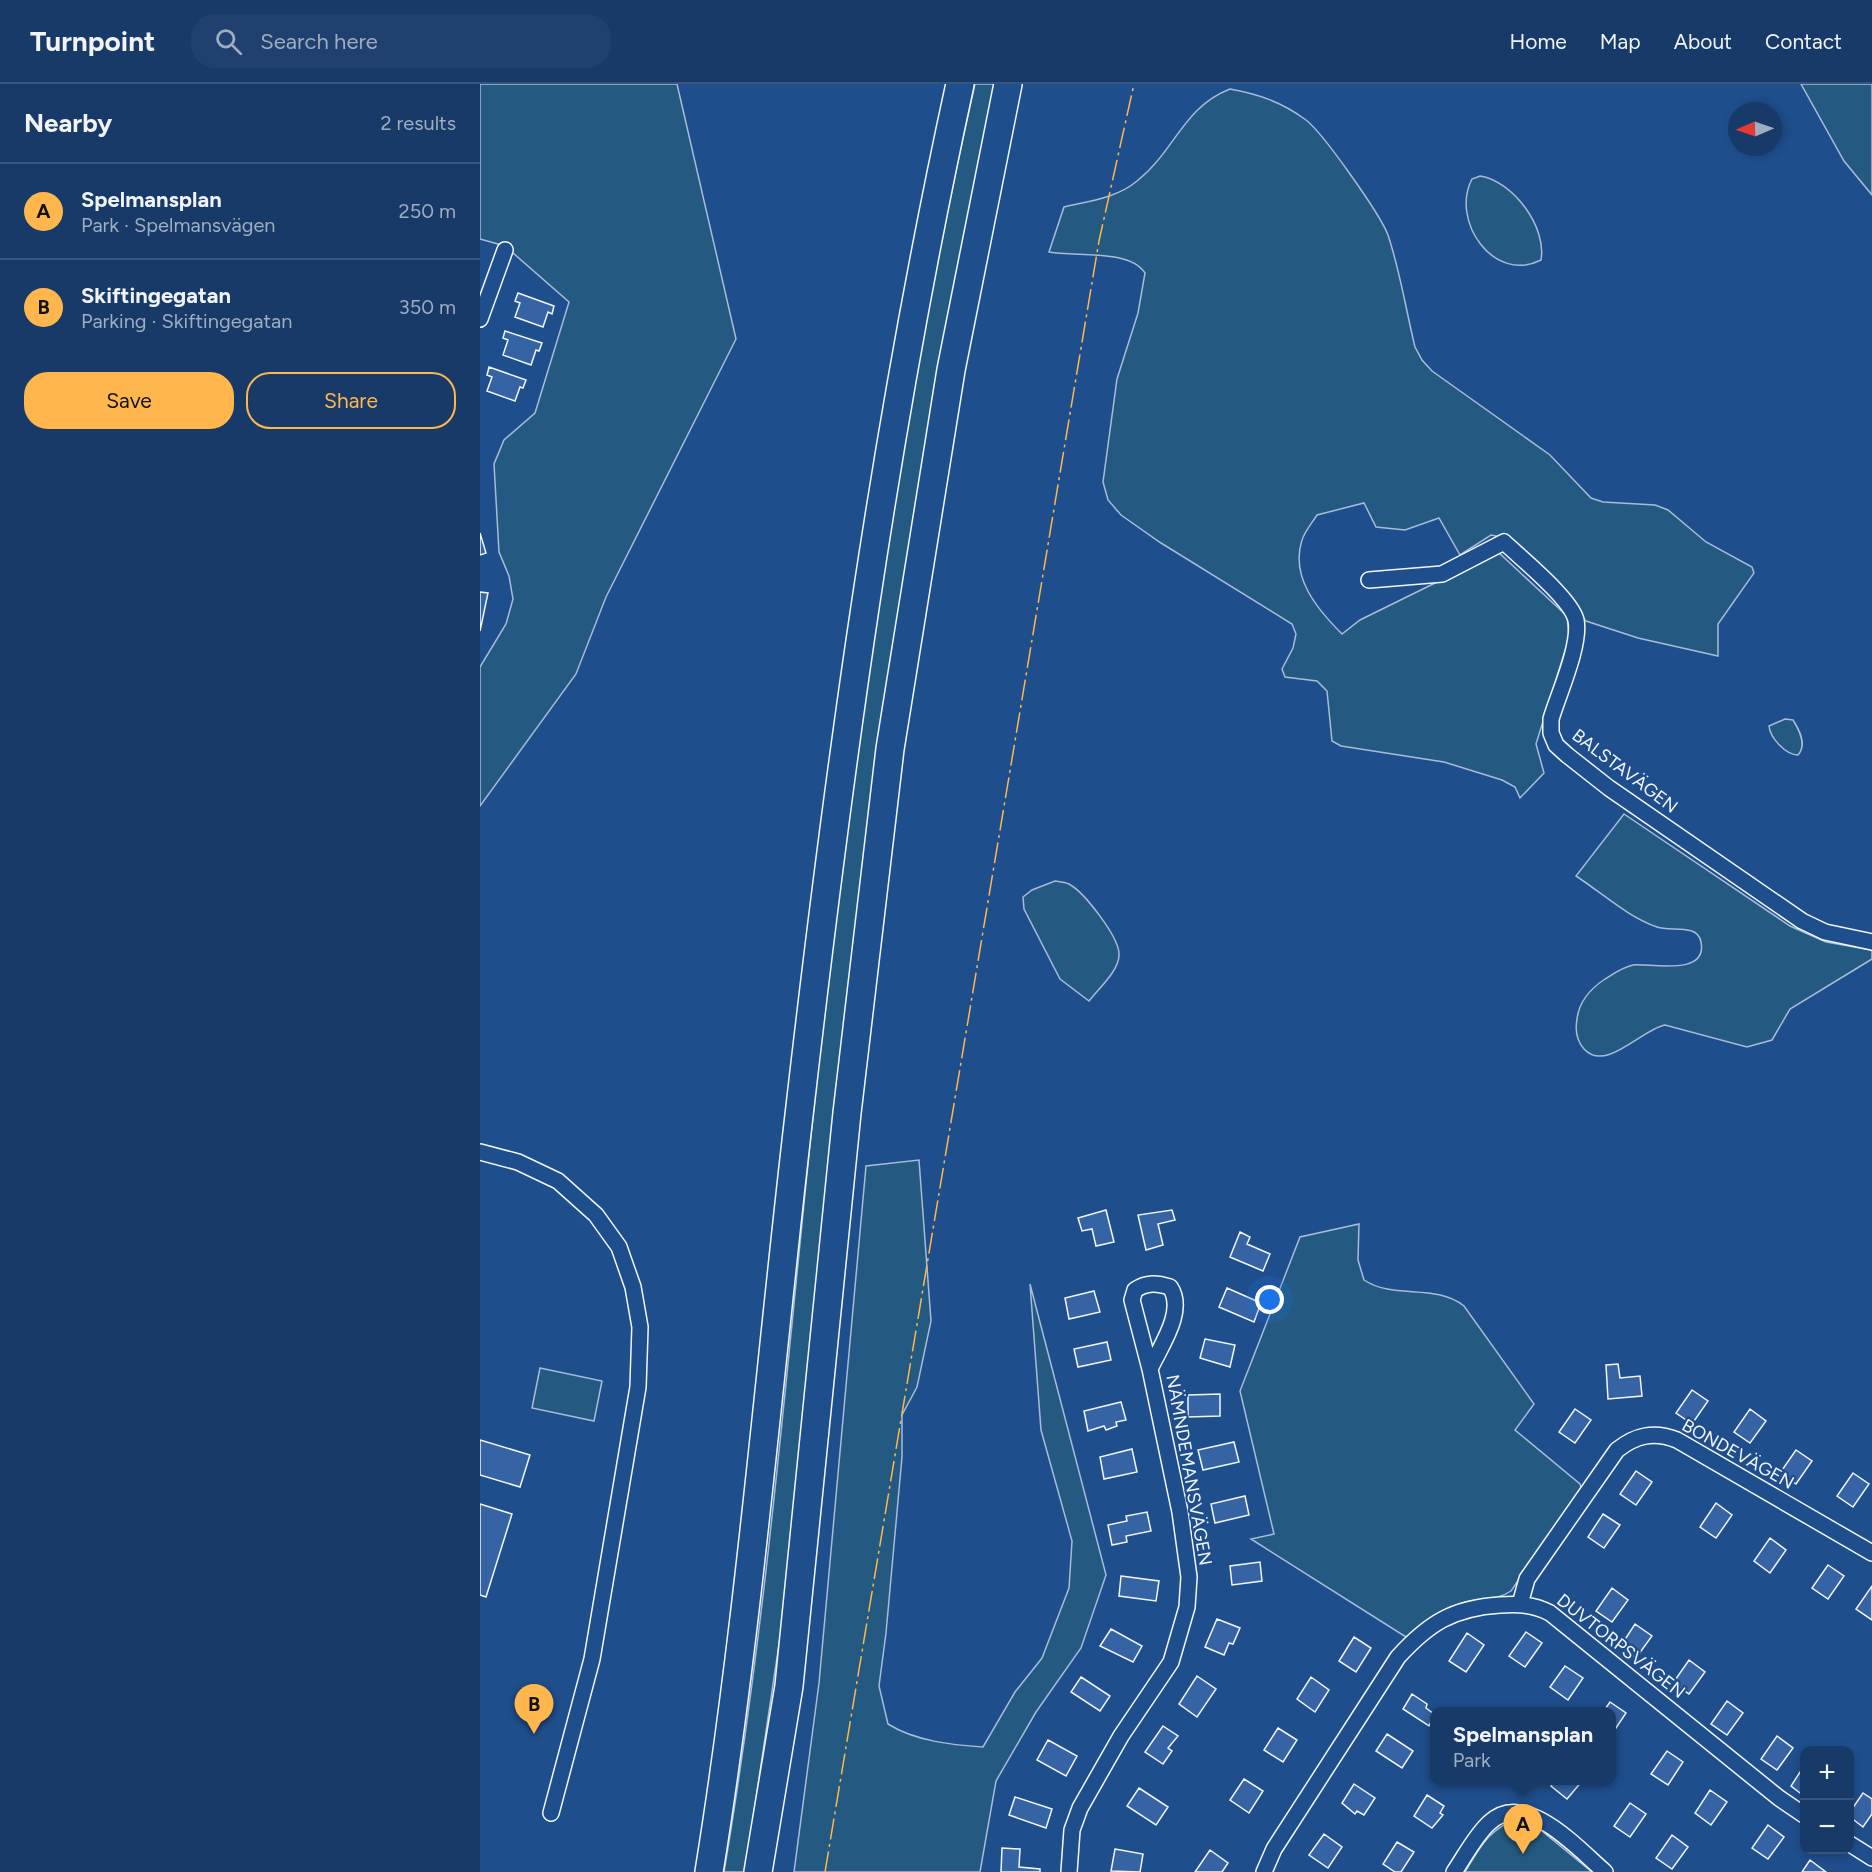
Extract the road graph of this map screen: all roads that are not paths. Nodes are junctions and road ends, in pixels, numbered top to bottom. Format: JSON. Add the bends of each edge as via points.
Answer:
{"nodes":[{"id":1,"x":960,"y":84,"type":"edge"},
{"id":2,"x":1008,"y":84,"type":"edge"},
{"id":3,"x":505,"y":250,"type":"dead end"},
{"id":4,"x":480,"y":319,"type":"edge"},
{"id":5,"x":1369,"y":580,"type":"dead end"},
{"id":6,"x":1872,"y":942,"type":"edge"},
{"id":7,"x":480,"y":1152,"type":"edge"},
{"id":8,"x":1150,"y":1369,"type":"junction"},
{"id":9,"x":1872,"y":1553,"type":"edge"},
{"id":10,"x":1520,"y":1604,"type":"junction"},
{"id":11,"x":1800,"y":1812,"type":"edge"},
{"id":12,"x":551,"y":1813,"type":"dead end"},
{"id":13,"x":1854,"y":1847,"type":"edge"},
{"id":14,"x":1872,"y":1858,"type":"edge"},
{"id":15,"x":710,"y":1872,"type":"edge"},
{"id":16,"x":758,"y":1872,"type":"edge"},
{"id":17,"x":1069,"y":1872,"type":"edge"},
{"id":18,"x":1264,"y":1872,"type":"edge"},
{"id":19,"x":1454,"y":1872,"type":"edge"},
{"id":20,"x":1605,"y":1872,"type":"edge"}],
"edges":[{"from":1,"to":15,"type":"highway","via":[[904,365],[845,734],[798,1120],[750,1575]]},
{"from":2,"to":16,"type":"highway","via":[[949,382],[890,749],[847,1113],[789,1686]]},
{"from":3,"to":4,"type":"street"},
{"from":5,"to":6,"type":"street","name":"BALSTAVÄGEN","via":[[1442,574],[1504,542],[1565,599],[1576,622],[1575,640],[1551,719],[1556,745],[1609,788],[1802,921],[1825,932]]},
{"from":7,"to":12,"type":"street","via":[[518,1162],[558,1181],[596,1215],[619,1247],[633,1287],[640,1327],[638,1387],[592,1659]]},
{"from":8,"to":8,"type":"street","name":"NÄMNDEMANSVÄGEN","via":[[1177,1309],[1177,1297],[1170,1287],[1158,1283],[1144,1284],[1135,1290],[1132,1300]]},
{"from":8,"to":17,"type":"street","name":"NÄMNDEMANSVÄGEN","via":[[1187,1554],[1187,1607],[1171,1662],[1121,1736],[1080,1808],[1072,1830]]},
{"from":9,"to":10,"type":"street","name":"BONDEVÄGEN","via":[[1677,1440],[1647,1435],[1630,1439],[1617,1450],[1527,1579]]},
{"from":10,"to":11,"type":"street","name":"DUVTORPSVÄGEN","via":[[1550,1613]]},
{"from":10,"to":18,"type":"street","name":"DUVTORPSVÄGEN","via":[[1460,1611],[1438,1620],[1418,1636],[1398,1657],[1274,1849]]},
{"from":13,"to":14,"type":"street"},
{"from":19,"to":20,"type":"street","via":[[1490,1822],[1516,1812],[1548,1824]]}]}
